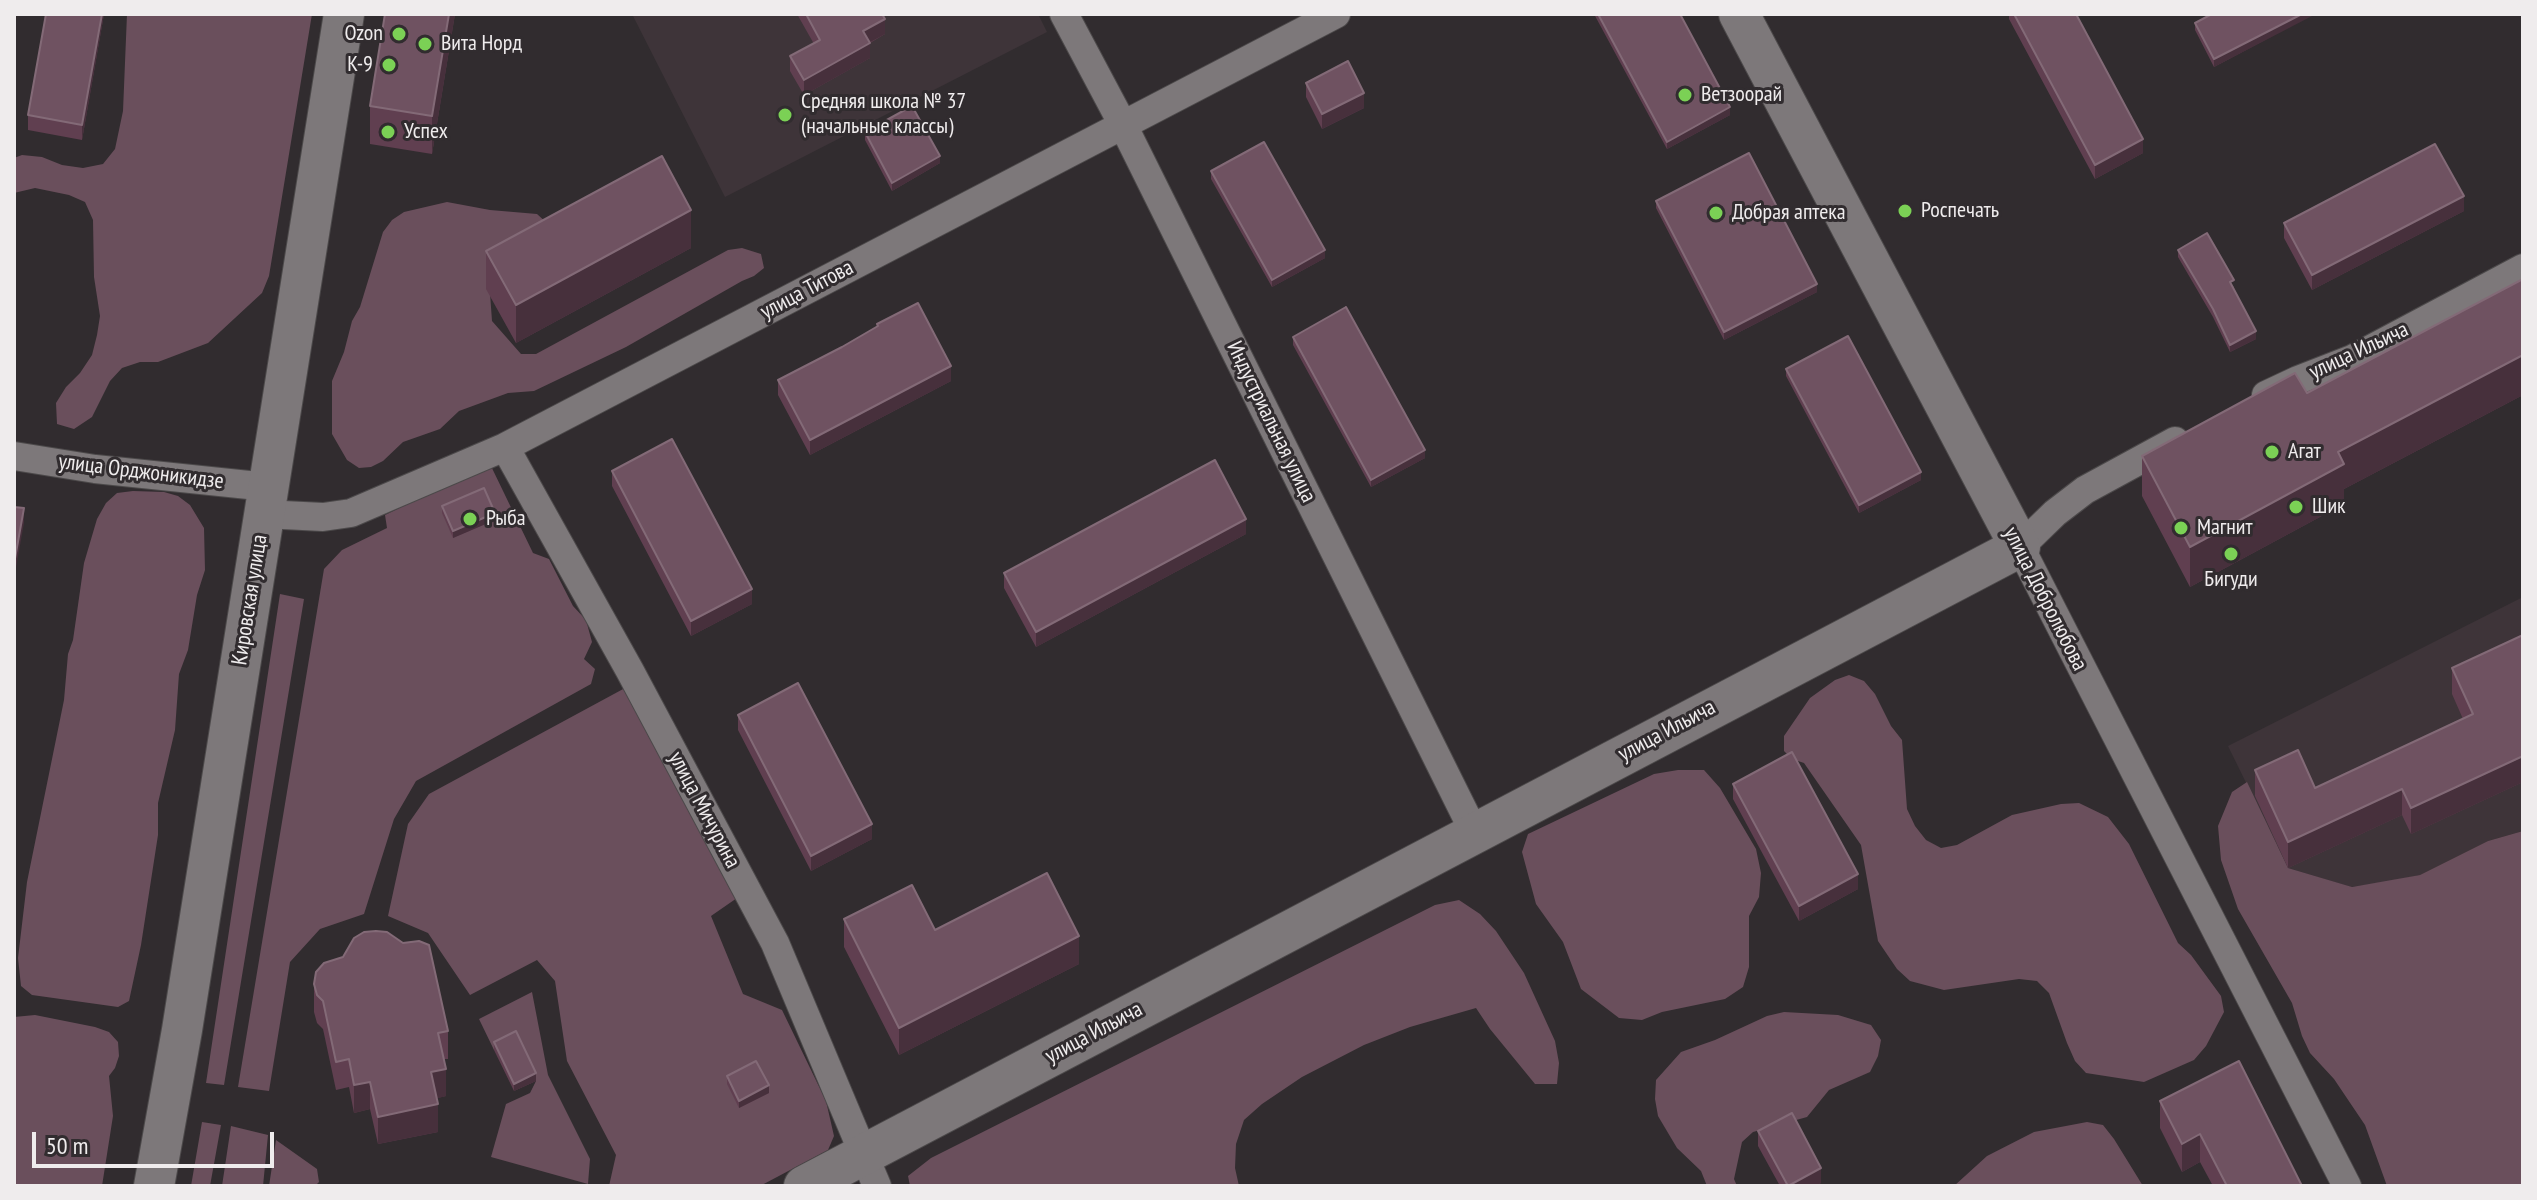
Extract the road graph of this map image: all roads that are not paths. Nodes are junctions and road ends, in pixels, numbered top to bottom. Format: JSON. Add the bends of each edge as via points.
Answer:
{"nodes":[{"id":1,"x":344,"y":14,"type":"edge"},
{"id":2,"x":1064,"y":14,"type":"edge"},
{"id":3,"x":1336,"y":14,"type":"edge"},
{"id":4,"x":1739,"y":14,"type":"edge"},
{"id":5,"x":1123,"y":125,"type":"junction"},
{"id":6,"x":2523,"y":268,"type":"edge"},
{"id":7,"x":2242,"y":407,"type":"edge"},
{"id":8,"x":2201,"y":428,"type":"edge"},
{"id":9,"x":505,"y":447,"type":"junction"},
{"id":10,"x":14,"y":456,"type":"edge"},
{"id":11,"x":266,"y":500,"type":"junction"},
{"id":12,"x":2020,"y":547,"type":"junction"},
{"id":13,"x":1474,"y":832,"type":"junction"},
{"id":14,"x":870,"y":1171,"type":"edge"},
{"id":15,"x":154,"y":1186,"type":"edge"},
{"id":16,"x":804,"y":1186,"type":"edge"},
{"id":17,"x":2347,"y":1186,"type":"edge"}],
"edges":[{"from":1,"to":11,"type":"street","name":"Кировская улица"},
{"from":2,"to":5,"type":"street","name":"Индустриальная улица"},
{"from":3,"to":5,"type":"street","name":"улица Титова"},
{"from":4,"to":12,"type":"street","name":"улица Добролюбова"},
{"from":5,"to":9,"type":"street","name":"улица Титова"},
{"from":5,"to":13,"type":"street","name":"Индустриальная улица"},
{"from":6,"to":7,"type":"street","name":"улица Ильича","via":[[2352,359]]},
{"from":8,"to":12,"type":"street","name":"улица Ильича","via":[[2085,490]]},
{"from":9,"to":11,"type":"street","name":"улица Титова","via":[[351,513],[323,517]]},
{"from":9,"to":14,"type":"street","name":"улица Мичурина","via":[[775,943]]},
{"from":10,"to":11,"type":"street","name":"улица Орджоникидзе"},
{"from":11,"to":15,"type":"street","name":"Кировская улица"},
{"from":12,"to":13,"type":"street","name":"улица Ильича"},
{"from":12,"to":17,"type":"street","name":"улица Добролюбова"},
{"from":13,"to":14,"type":"street","name":"улица Ильича"},
{"from":14,"to":16,"type":"street","name":"улица Ильича"}]}
